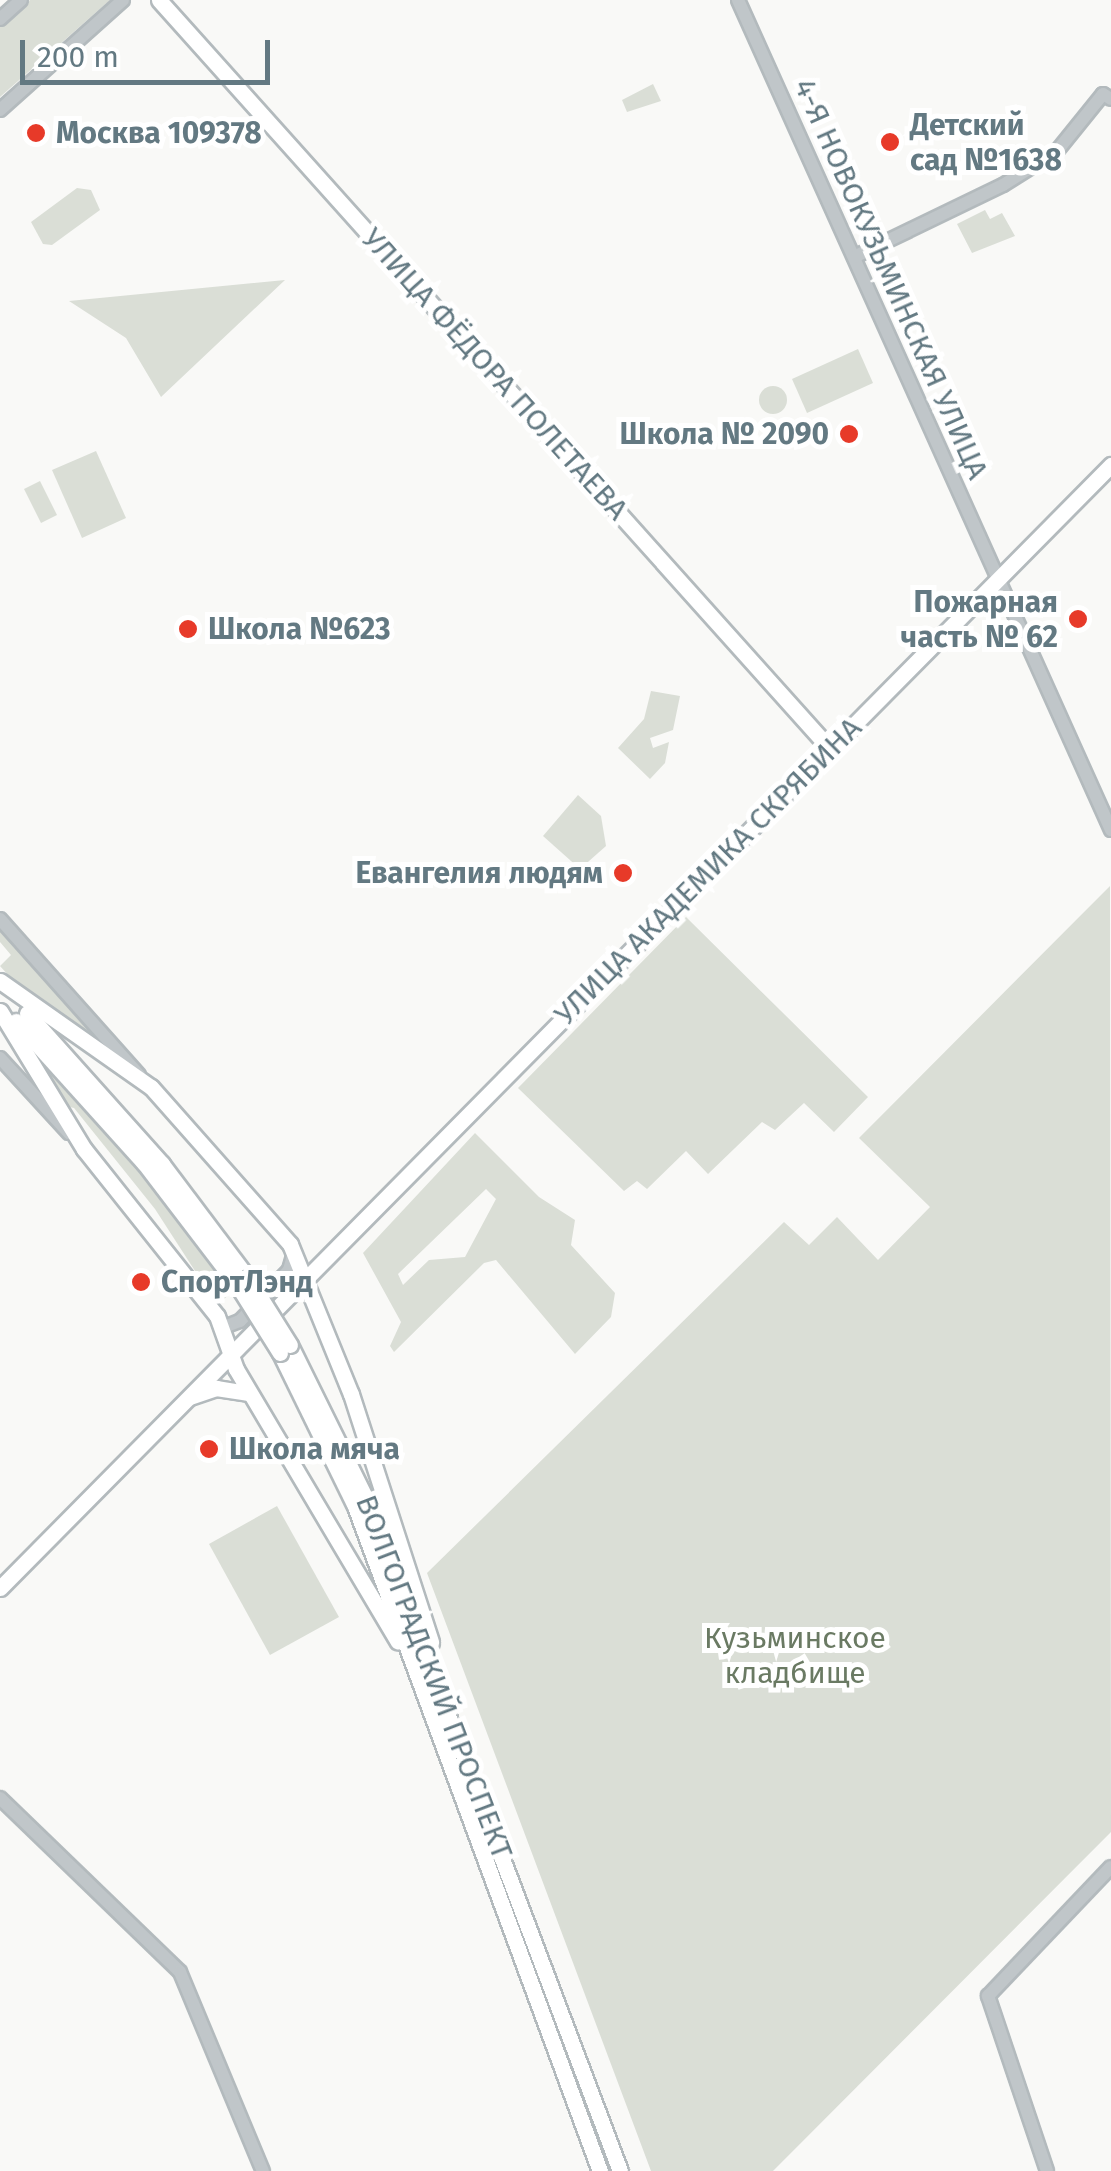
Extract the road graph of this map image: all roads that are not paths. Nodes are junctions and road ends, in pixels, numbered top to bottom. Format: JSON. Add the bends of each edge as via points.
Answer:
{"nodes":[{"id":1,"x":21,"y":0,"type":"edge"},
{"id":2,"x":123,"y":0,"type":"edge"},
{"id":3,"x":159,"y":0,"type":"edge"},
{"id":4,"x":738,"y":0,"type":"edge"},
{"id":5,"x":0,"y":20,"type":"edge"},
{"id":6,"x":1111,"y":98,"type":"edge"},
{"id":7,"x":0,"y":110,"type":"edge"},
{"id":8,"x":854,"y":257,"type":"junction"},
{"id":9,"x":1111,"y":466,"type":"edge"},
{"id":10,"x":1000,"y":578,"type":"junction"},
{"id":11,"x":830,"y":749,"type":"junction"},
{"id":12,"x":1111,"y":830,"type":"edge"},
{"id":13,"x":0,"y":919,"type":"edge"},
{"id":14,"x":0,"y":982,"type":"edge"},
{"id":15,"x":0,"y":1003,"type":"edge"},
{"id":16,"x":0,"y":1011,"type":"edge"},
{"id":17,"x":0,"y":1058,"type":"edge"},
{"id":18,"x":151,"y":1088,"type":"junction"},
{"id":19,"x":84,"y":1149,"type":"junction"},
{"id":20,"x":294,"y":1252,"type":"junction"},
{"id":21,"x":307,"y":1277,"type":"junction"},
{"id":22,"x":243,"y":1282,"type":"junction"},
{"id":23,"x":224,"y":1327,"type":"junction"},
{"id":24,"x":285,"y":1348,"type":"junction"},
{"id":25,"x":229,"y":1354,"type":"junction"},
{"id":26,"x":249,"y":1393,"type":"junction"},
{"id":27,"x":186,"y":1399,"type":"junction"},
{"id":28,"x":0,"y":1588,"type":"edge"},
{"id":29,"x":411,"y":1662,"type":"junction"},
{"id":30,"x":441,"y":1695,"type":"junction"},
{"id":31,"x":0,"y":1798,"type":"edge"},
{"id":32,"x":1111,"y":1867,"type":"edge"},
{"id":33,"x":262,"y":2171,"type":"edge"},
{"id":34,"x":600,"y":2171,"type":"edge"},
{"id":35,"x":620,"y":2171,"type":"edge"},
{"id":36,"x":1047,"y":2171,"type":"edge"}],
"edges":[{"from":1,"to":5,"type":"street"},
{"from":2,"to":7,"type":"street"},
{"from":3,"to":11,"type":"main road","name":"УЛИЦА ФЁДОРА ПОЛЕТАЕВА"},
{"from":4,"to":8,"type":"street","name":"4-Я НОВОКУЗЬМИНСКАЯ УЛИЦА"},
{"from":6,"to":8,"type":"street","via":[[1104,94],[1057,152]]},
{"from":8,"to":10,"type":"street","name":"4-Я НОВОКУЗЬМИНСКАЯ УЛИЦА"},
{"from":9,"to":10,"type":"main road","name":"УЛИЦА АКАДЕМИКА СКРЯБИНА"},
{"from":10,"to":11,"type":"main road","name":"УЛИЦА АКАДЕМИКА СКРЯБИНА"},
{"from":10,"to":12,"type":"street","name":"4-Я НОВОКУЗЬМИНСКАЯ УЛИЦА"},
{"from":11,"to":21,"type":"main road","name":"УЛИЦА АКАДЕМИКА СКРЯБИНА"},
{"from":13,"to":18,"type":"street"},
{"from":14,"to":18,"type":"main road"},
{"from":14,"to":22,"type":"main road","name":"ВОЛГОГРАДСКИЙ ПРОСПЕКТ","via":[[162,1164]]},
{"from":15,"to":22,"type":"main road","name":"ВОЛГОГРАДСКИЙ ПРОСПЕКТ"},
{"from":16,"to":19,"type":"main road"},
{"from":17,"to":19,"type":"street"},
{"from":18,"to":20,"type":"main road"},
{"from":19,"to":23,"type":"main road"},
{"from":20,"to":21,"type":"main road"},
{"from":20,"to":23,"type":"street","via":[[289,1270],[240,1321]]},
{"from":21,"to":25,"type":"main road","name":"УЛИЦА АКАДЕМИКА СКРЯБИНА","via":[[284,1287],[242,1328]]},
{"from":21,"to":30,"type":"main road","via":[[405,1546]]},
{"from":22,"to":24,"type":"main road","name":"ВОЛГОГРАДСКИЙ ПРОСПЕКТ","bridge":true},
{"from":23,"to":25,"type":"main road"},
{"from":24,"to":29,"type":"main road","name":"ВОЛГОГРАДСКИЙ ПРОСПЕКТ","via":[[356,1506]]},
{"from":24,"to":30,"type":"main road","name":"ВОЛГОГРАДСКИЙ ПРОСПЕКТ","via":[[353,1465]]},
{"from":25,"to":26,"type":"main road"},
{"from":25,"to":27,"type":"main road","name":"УЛИЦА АКАДЕМИКА СКРЯБИНА"},
{"from":26,"to":27,"type":"main road","via":[[216,1388]]},
{"from":26,"to":29,"type":"main road"},
{"from":27,"to":28,"type":"main road","name":"УЛИЦА АКАДЕМИКА СКРЯБИНА"},
{"from":29,"to":34,"type":"main road","name":"ВОЛГОГРАДСКИЙ ПРОСПЕКТ"},
{"from":30,"to":35,"type":"main road","name":"ВОЛГОГРАДСКИЙ ПРОСПЕКТ"},
{"from":31,"to":33,"type":"street","via":[[180,1972]]},
{"from":32,"to":36,"type":"street","via":[[988,1996]]}]}
